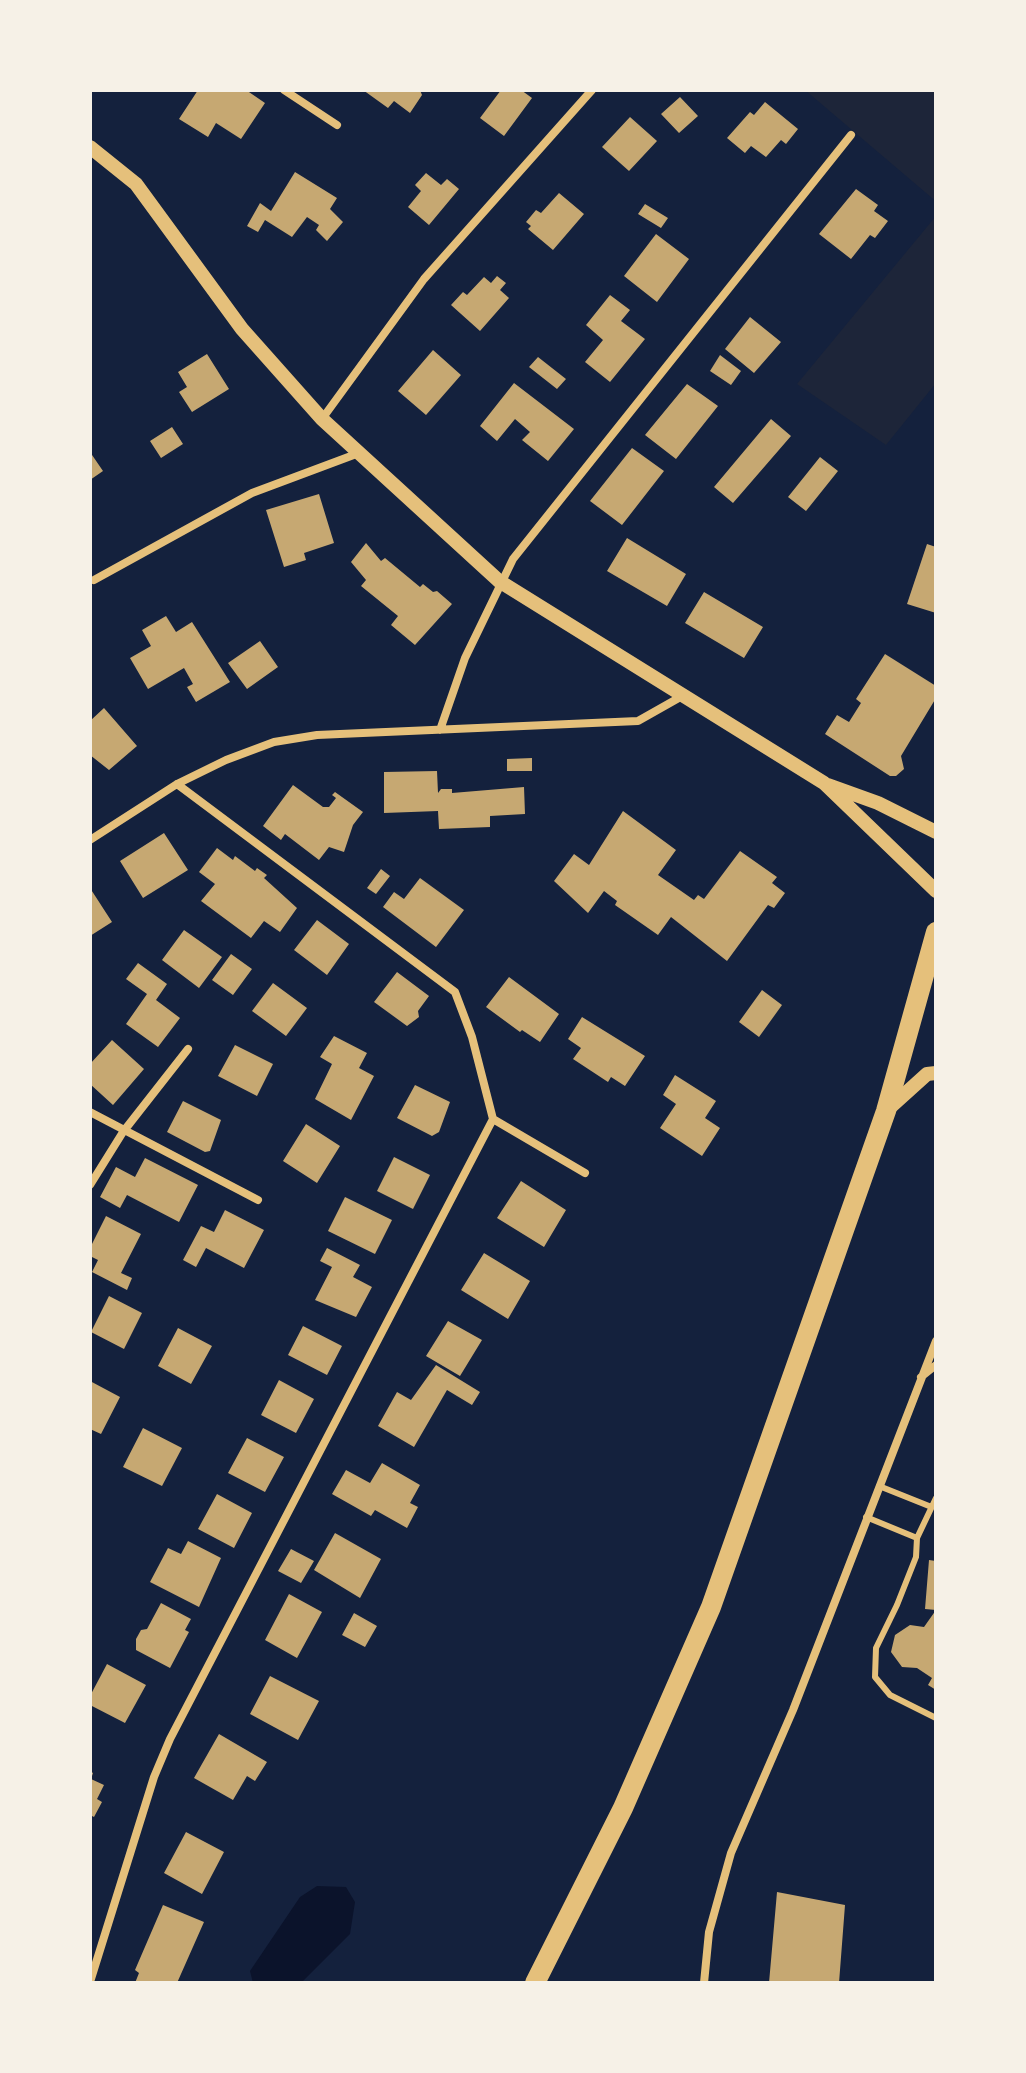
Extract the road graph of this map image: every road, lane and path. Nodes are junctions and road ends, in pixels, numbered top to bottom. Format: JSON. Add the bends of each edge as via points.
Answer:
{"nodes":[{"id":1,"x":284,"y":90,"type":"edge"},
{"id":2,"x":592,"y":90,"type":"edge"},
{"id":3,"x":337,"y":125,"type":"dead end"},
{"id":4,"x":851,"y":135,"type":"dead end"},
{"id":5,"x":90,"y":147,"type":"edge"},
{"id":6,"x":322,"y":419,"type":"junction"},
{"id":7,"x":359,"y":453,"type":"junction"},
{"id":8,"x":94,"y":580,"type":"dead end"},
{"id":9,"x":499,"y":581,"type":"junction"},
{"id":10,"x":684,"y":694,"type":"junction"},
{"id":11,"x":440,"y":730,"type":"junction"},
{"id":12,"x":824,"y":783,"type":"junction"},
{"id":13,"x":177,"y":784,"type":"junction"},
{"id":14,"x":936,"y":832,"type":"edge"},
{"id":15,"x":90,"y":840,"type":"edge"},
{"id":16,"x":936,"y":891,"type":"edge"},
{"id":17,"x":936,"y":932,"type":"edge"},
{"id":18,"x":932,"y":958,"type":"edge"},
{"id":19,"x":188,"y":1049,"type":"dead end"},
{"id":20,"x":936,"y":1073,"type":"edge"},
{"id":21,"x":886,"y":1111,"type":"junction"},
{"id":22,"x":90,"y":1112,"type":"edge"},
{"id":23,"x":493,"y":1119,"type":"junction"},
{"id":24,"x":123,"y":1132,"type":"junction"},
{"id":25,"x":585,"y":1173,"type":"dead end"},
{"id":26,"x":90,"y":1185,"type":"edge"},
{"id":27,"x":258,"y":1200,"type":"dead end"},
{"id":28,"x":936,"y":1341,"type":"edge"},
{"id":29,"x":936,"y":1365,"type":"edge"},
{"id":30,"x":920,"y":1377,"type":"junction"},
{"id":31,"x":879,"y":1486,"type":"junction"},
{"id":32,"x":936,"y":1498,"type":"edge"},
{"id":33,"x":929,"y":1506,"type":"junction"},
{"id":34,"x":866,"y":1517,"type":"junction"},
{"id":35,"x":917,"y":1538,"type":"junction"},
{"id":36,"x":936,"y":1718,"type":"edge"},
{"id":37,"x":90,"y":1982,"type":"edge"},
{"id":38,"x":535,"y":1983,"type":"edge"},
{"id":39,"x":704,"y":1983,"type":"edge"}],
"edges":[{"from":1,"to":3,"type":"street"},
{"from":2,"to":6,"type":"street","via":[[424,279]]},
{"from":4,"to":9,"type":"street"},
{"from":5,"to":6,"type":"street","via":[[136,184],[242,329]]},
{"from":6,"to":7,"type":"street"},
{"from":7,"to":8,"type":"street","via":[[252,493]]},
{"from":7,"to":9,"type":"street"},
{"from":9,"to":10,"type":"street"},
{"from":9,"to":11,"type":"street"},
{"from":10,"to":11,"type":"street","via":[[638,721]]},
{"from":10,"to":12,"type":"street"},
{"from":11,"to":13,"type":"street","via":[[274,742]]},
{"from":12,"to":14,"type":"street"},
{"from":12,"to":16,"type":"street"},
{"from":13,"to":15,"type":"street"},
{"from":13,"to":23,"type":"street","via":[[455,992]]},
{"from":17,"to":18,"type":"main road"},
{"from":18,"to":21,"type":"main road"},
{"from":19,"to":24,"type":"street"},
{"from":20,"to":21,"type":"street","via":[[927,1074]]},
{"from":21,"to":38,"type":"main road","via":[[711,1607],[623,1808]]},
{"from":22,"to":24,"type":"street"},
{"from":23,"to":25,"type":"street"},
{"from":23,"to":37,"type":"street","via":[[170,1739]]},
{"from":24,"to":26,"type":"street"},
{"from":24,"to":27,"type":"street"},
{"from":28,"to":30,"type":"street"},
{"from":29,"to":30,"type":"street"},
{"from":30,"to":31,"type":"street"},
{"from":31,"to":33,"type":"lane"},
{"from":31,"to":34,"type":"street"},
{"from":32,"to":33,"type":"lane"},
{"from":33,"to":35,"type":"lane"},
{"from":34,"to":35,"type":"lane"},
{"from":34,"to":39,"type":"street","via":[[793,1710],[731,1853],[709,1932]]},
{"from":35,"to":36,"type":"lane","via":[[916,1557],[876,1648],[875,1677],[890,1695]]}]}
